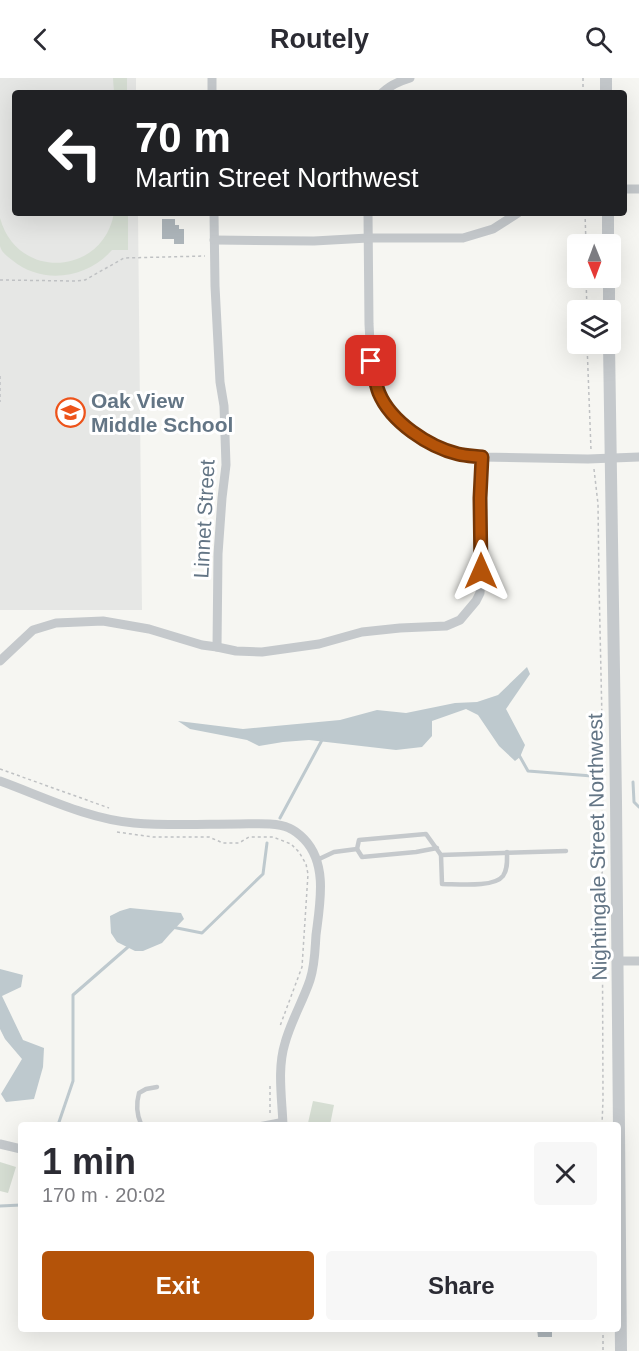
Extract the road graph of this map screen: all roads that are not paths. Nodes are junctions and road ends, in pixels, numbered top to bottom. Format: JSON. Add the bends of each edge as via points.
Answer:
{"nodes":[{"id":1,"x":410,"y":78,"type":"edge"},
{"id":2,"x":385,"y":90,"type":"edge"},
{"id":3,"x":214,"y":216,"type":"edge"},
{"id":4,"x":368,"y":216,"type":"edge"},
{"id":5,"x":513,"y":216,"type":"edge"},
{"id":6,"x":608,"y":216,"type":"edge"},
{"id":7,"x":608,"y":234,"type":"edge"},
{"id":8,"x":368,"y":238,"type":"junction"},
{"id":9,"x":214,"y":240,"type":"junction"},
{"id":10,"x":609,"y":354,"type":"edge"},
{"id":11,"x":482,"y":457,"type":"junction"},
{"id":12,"x":639,"y":457,"type":"edge"},
{"id":13,"x":611,"y":458,"type":"junction"},
{"id":14,"x":217,"y":647,"type":"junction"},
{"id":15,"x":0,"y":661,"type":"edge"},
{"id":16,"x":0,"y":781,"type":"edge"},
{"id":17,"x":437,"y":848,"type":"junction"},
{"id":18,"x":357,"y":849,"type":"junction"},
{"id":19,"x":566,"y":850,"type":"dead end"},
{"id":20,"x":507,"y":852,"type":"junction"},
{"id":21,"x":441,"y":855,"type":"junction"},
{"id":22,"x":316,"y":860,"type":"junction"},
{"id":23,"x":617,"y":961,"type":"junction"},
{"id":24,"x":639,"y":961,"type":"edge"},
{"id":25,"x":157,"y":1087,"type":"dead end"},
{"id":26,"x":140,"y":1122,"type":"edge"},
{"id":27,"x":283,"y":1122,"type":"edge"},
{"id":28,"x":618,"y":1122,"type":"edge"},
{"id":29,"x":0,"y":1144,"type":"edge"},
{"id":30,"x":18,"y":1148,"type":"edge"},
{"id":31,"x":621,"y":1332,"type":"edge"},
{"id":32,"x":621,"y":1351,"type":"edge"}],
"edges":[{"from":1,"to":2,"type":"street"},
{"from":3,"to":9,"type":"street","name":"Linnet Street"},
{"from":4,"to":8,"type":"street"},
{"from":5,"to":8,"type":"street","via":[[493,229],[463,238]]},
{"from":6,"to":7,"type":"street"},
{"from":8,"to":9,"type":"street"},
{"from":8,"to":11,"type":"street","via":[[371,361],[379,393],[391,414],[417,435],[459,454]]},
{"from":9,"to":14,"type":"street","name":"Linnet Street","via":[[226,465],[218,554]]},
{"from":10,"to":13,"type":"street","name":"Nightingale Street Northwest"},
{"from":11,"to":13,"type":"street"},
{"from":11,"to":14,"type":"street","via":[[480,592],[460,620],[446,626],[362,632],[319,644],[262,652]]},
{"from":12,"to":13,"type":"street"},
{"from":13,"to":23,"type":"street","name":"Nightingale Street Northwest"},
{"from":14,"to":15,"type":"street","via":[[103,621],[56,623],[33,630]]},
{"from":16,"to":22,"type":"street","via":[[113,820],[288,827],[303,837]]},
{"from":17,"to":18,"type":"lane","via":[[362,858]]},
{"from":17,"to":18,"type":"lane","via":[[426,834],[359,840]]},
{"from":17,"to":21,"type":"lane"},
{"from":18,"to":22,"type":"lane","via":[[334,852]]},
{"from":19,"to":20,"type":"lane"},
{"from":20,"to":21,"type":"lane"},
{"from":20,"to":21,"type":"lane","via":[[504,876],[493,883],[442,884]]},
{"from":22,"to":27,"type":"street","via":[[321,877],[313,969],[284,1044]]},
{"from":23,"to":24,"type":"street"},
{"from":23,"to":28,"type":"street","name":"Nightingale Street Northwest"},
{"from":25,"to":26,"type":"lane","via":[[139,1093]]},
{"from":29,"to":30,"type":"street"},
{"from":31,"to":32,"type":"street","name":"Nightingale Street Northwest"}]}
